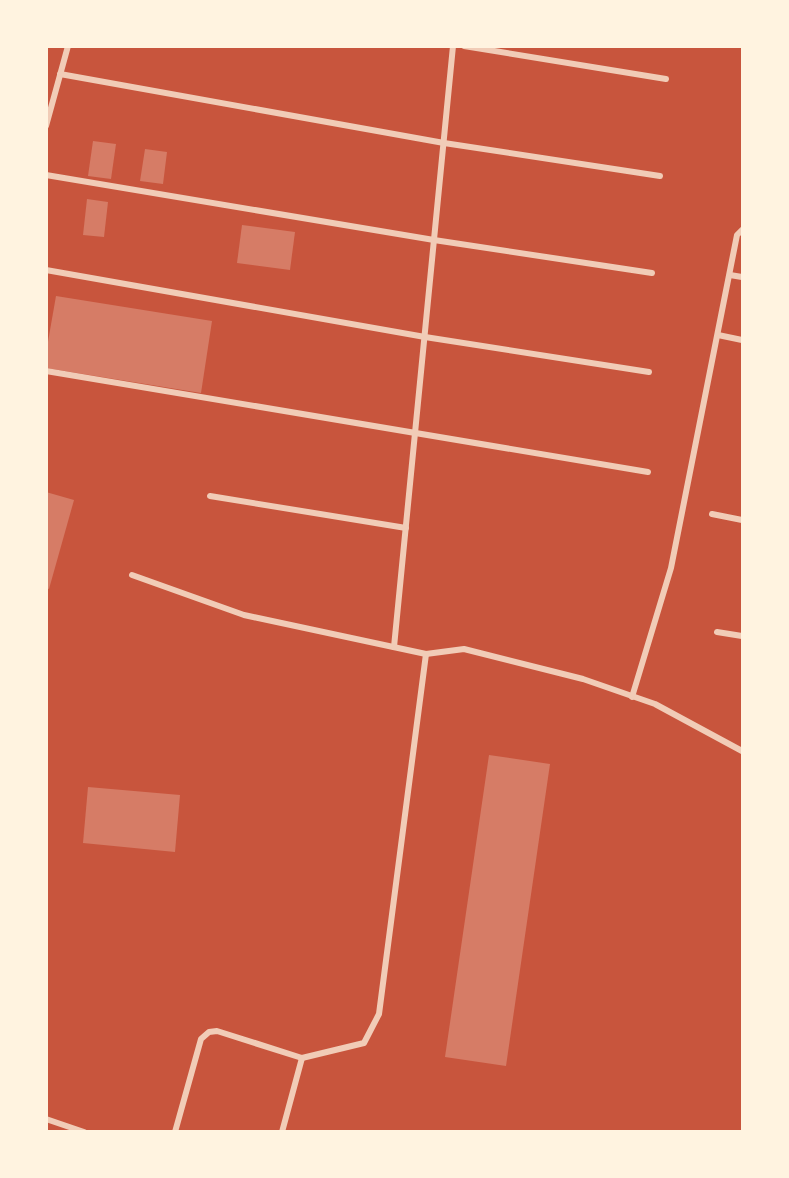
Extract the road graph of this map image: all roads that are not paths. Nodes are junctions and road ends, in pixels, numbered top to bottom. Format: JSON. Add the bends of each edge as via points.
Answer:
{"nodes":[{"id":1,"x":68,"y":46,"type":"edge"},
{"id":2,"x":453,"y":46,"type":"edge"},
{"id":3,"x":464,"y":46,"type":"edge"},
{"id":4,"x":60,"y":74,"type":"junction"},
{"id":5,"x":666,"y":79,"type":"dead end"},
{"id":6,"x":46,"y":126,"type":"edge"},
{"id":7,"x":444,"y":142,"type":"junction"},
{"id":8,"x":46,"y":175,"type":"edge"},
{"id":9,"x":660,"y":177,"type":"dead end"},
{"id":10,"x":742,"y":230,"type":"edge"},
{"id":11,"x":434,"y":240,"type":"junction"},
{"id":12,"x":46,"y":270,"type":"edge"},
{"id":13,"x":652,"y":273,"type":"dead end"},
{"id":14,"x":730,"y":275,"type":"junction"},
{"id":15,"x":742,"y":277,"type":"edge"},
{"id":16,"x":718,"y":335,"type":"junction"},
{"id":17,"x":425,"y":338,"type":"junction"},
{"id":18,"x":742,"y":340,"type":"edge"},
{"id":19,"x":46,"y":371,"type":"edge"},
{"id":20,"x":649,"y":372,"type":"dead end"},
{"id":21,"x":415,"y":432,"type":"junction"},
{"id":22,"x":648,"y":472,"type":"dead end"},
{"id":23,"x":210,"y":496,"type":"dead end"},
{"id":24,"x":712,"y":514,"type":"dead end"},
{"id":25,"x":742,"y":520,"type":"edge"},
{"id":26,"x":406,"y":528,"type":"junction"},
{"id":27,"x":132,"y":575,"type":"dead end"},
{"id":28,"x":717,"y":632,"type":"dead end"},
{"id":29,"x":742,"y":636,"type":"edge"},
{"id":30,"x":394,"y":647,"type":"junction"},
{"id":31,"x":426,"y":654,"type":"junction"},
{"id":32,"x":632,"y":697,"type":"junction"},
{"id":33,"x":742,"y":751,"type":"edge"},
{"id":34,"x":302,"y":1058,"type":"junction"},
{"id":35,"x":46,"y":1119,"type":"edge"},
{"id":36,"x":84,"y":1131,"type":"edge"},
{"id":37,"x":175,"y":1131,"type":"edge"},
{"id":38,"x":282,"y":1131,"type":"edge"}],
"edges":[{"from":1,"to":4,"type":"street"},
{"from":2,"to":7,"type":"street"},
{"from":3,"to":5,"type":"street"},
{"from":4,"to":6,"type":"street"},
{"from":4,"to":7,"type":"street"},
{"from":7,"to":9,"type":"street"},
{"from":7,"to":11,"type":"street"},
{"from":8,"to":11,"type":"street"},
{"from":10,"to":14,"type":"street","via":[[737,235]]},
{"from":11,"to":13,"type":"street"},
{"from":11,"to":17,"type":"street"},
{"from":12,"to":17,"type":"street"},
{"from":14,"to":15,"type":"street"},
{"from":14,"to":16,"type":"street"},
{"from":16,"to":18,"type":"street"},
{"from":16,"to":32,"type":"street","via":[[671,568]]},
{"from":17,"to":20,"type":"street"},
{"from":17,"to":21,"type":"street"},
{"from":19,"to":21,"type":"street"},
{"from":21,"to":22,"type":"street"},
{"from":21,"to":26,"type":"street"},
{"from":23,"to":26,"type":"street"},
{"from":24,"to":25,"type":"street"},
{"from":26,"to":30,"type":"street"},
{"from":27,"to":30,"type":"street","via":[[244,615]]},
{"from":28,"to":29,"type":"street"},
{"from":30,"to":31,"type":"street"},
{"from":31,"to":32,"type":"street","via":[[464,649],[583,679]]},
{"from":31,"to":34,"type":"street","via":[[379,1014],[364,1043]]},
{"from":32,"to":33,"type":"street","via":[[655,704]]},
{"from":34,"to":37,"type":"street","via":[[217,1031],[209,1032],[201,1039]]},
{"from":34,"to":38,"type":"street"},
{"from":35,"to":36,"type":"street"}]}
